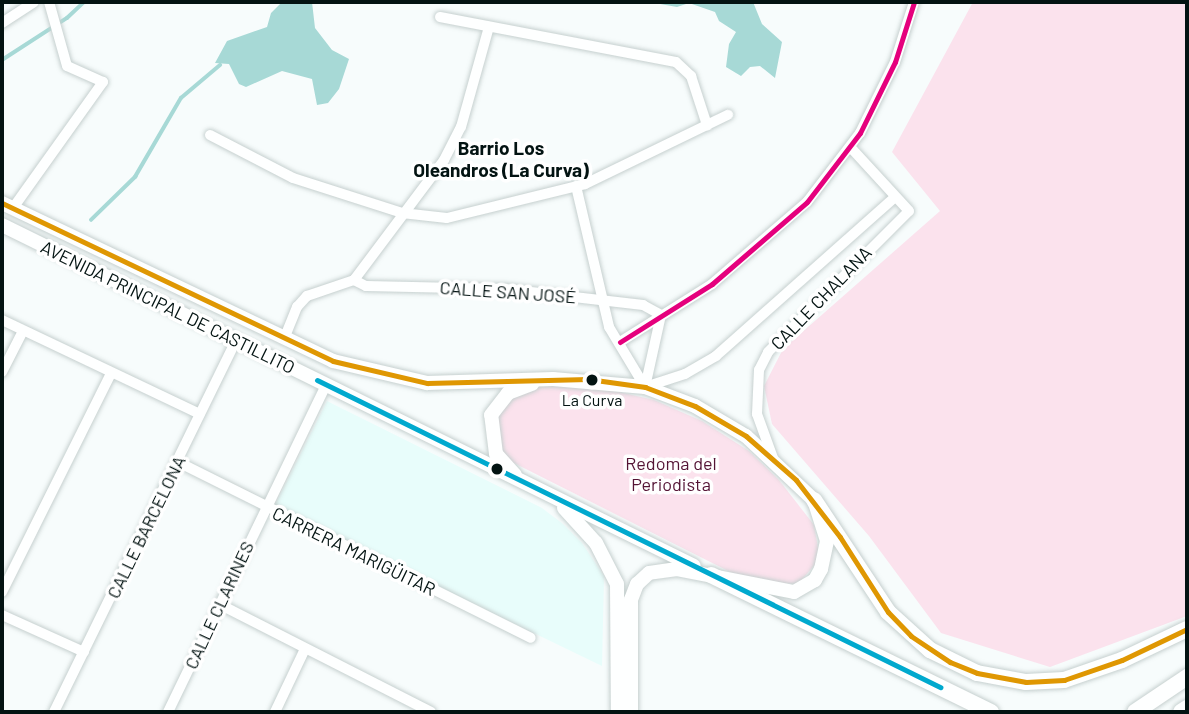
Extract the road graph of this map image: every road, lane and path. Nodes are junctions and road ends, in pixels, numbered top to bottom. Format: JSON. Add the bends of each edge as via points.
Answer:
{"nodes":[{"id":1,"x":34,"y":2,"type":"edge"},
{"id":2,"x":49,"y":2,"type":"edge"},
{"id":3,"x":914,"y":2,"type":"edge"},
{"id":4,"x":440,"y":17,"type":"dead end"},
{"id":5,"x":2,"y":23,"type":"edge"},
{"id":6,"x":489,"y":27,"type":"junction"},
{"id":7,"x":728,"y":116,"type":"dead end"},
{"id":8,"x":707,"y":125,"type":"junction"},
{"id":9,"x":210,"y":135,"type":"dead end"},
{"id":10,"x":851,"y":148,"type":"junction"},
{"id":11,"x":576,"y":186,"type":"junction"},
{"id":12,"x":895,"y":197,"type":"junction"},
{"id":13,"x":7,"y":206,"type":"edge"},
{"id":14,"x":402,"y":213,"type":"junction"},
{"id":15,"x":2,"y":225,"type":"edge"},
{"id":16,"x":354,"y":280,"type":"junction"},
{"id":17,"x":601,"y":299,"type":"junction"},
{"id":18,"x":661,"y":315,"type":"junction"},
{"id":19,"x":2,"y":320,"type":"edge"},
{"id":20,"x":23,"y":331,"type":"junction"},
{"id":21,"x":284,"y":339,"type":"junction"},
{"id":22,"x":236,"y":340,"type":"junction"},
{"id":23,"x":620,"y":342,"type":"junction"},
{"id":24,"x":2,"y":372,"type":"edge"},
{"id":25,"x":111,"y":373,"type":"junction"},
{"id":26,"x":553,"y":379,"type":"junction"},
{"id":27,"x":326,"y":385,"type":"junction"},
{"id":28,"x":645,"y":387,"type":"junction"},
{"id":29,"x":200,"y":414,"type":"junction"},
{"id":30,"x":773,"y":458,"type":"junction"},
{"id":31,"x":178,"y":462,"type":"junction"},
{"id":32,"x":555,"y":499,"type":"junction"},
{"id":33,"x":814,"y":500,"type":"junction"},
{"id":34,"x":265,"y":508,"type":"junction"},
{"id":35,"x":711,"y":575,"type":"junction"},
{"id":36,"x":2,"y":592,"type":"edge"},
{"id":37,"x":219,"y":604,"type":"junction"},
{"id":38,"x":2,"y":614,"type":"edge"},
{"id":39,"x":1187,"y":629,"type":"edge"},
{"id":40,"x":531,"y":638,"type":"dead end"},
{"id":41,"x":304,"y":651,"type":"junction"},
{"id":42,"x":84,"y":652,"type":"junction"},
{"id":43,"x":1187,"y":677,"type":"edge"},
{"id":44,"x":1187,"y":708,"type":"edge"},
{"id":45,"x":54,"y":712,"type":"edge"},
{"id":46,"x":168,"y":712,"type":"edge"},
{"id":47,"x":275,"y":712,"type":"edge"},
{"id":48,"x":431,"y":712,"type":"edge"},
{"id":49,"x":618,"y":712,"type":"edge"},
{"id":50,"x":631,"y":712,"type":"edge"},
{"id":51,"x":991,"y":712,"type":"edge"},
{"id":52,"x":1135,"y":712,"type":"edge"},
{"id":53,"x":1181,"y":712,"type":"edge"}],
"edges":[{"from":1,"to":5,"type":"street"},
{"from":2,"to":13,"type":"street","via":[[66,66],[103,82]]},
{"from":3,"to":10,"type":"street","via":[[895,61]]},
{"from":4,"to":6,"type":"street"},
{"from":6,"to":8,"type":"street","via":[[676,62],[691,76]]},
{"from":6,"to":14,"type":"street","via":[[461,127],[444,160]]},
{"from":7,"to":8,"type":"street"},
{"from":8,"to":11,"type":"street","via":[[658,152]]},
{"from":9,"to":14,"type":"street","via":[[293,178]]},
{"from":10,"to":12,"type":"street","name":"CALLE CHALANA"},
{"from":10,"to":18,"type":"street","via":[[807,202],[712,284]]},
{"from":11,"to":14,"type":"street","via":[[447,218]]},
{"from":11,"to":17,"type":"street"},
{"from":12,"to":28,"type":"street","name":"CALLE CHALANA","via":[[716,356],[685,374]]},
{"from":12,"to":30,"type":"street","name":"CALLE CHALANA","via":[[909,211],[768,352],[759,370],[757,414]]},
{"from":13,"to":21,"type":"main road","name":"AVENIDA PRINCIPAL DE CASTILLITO"},
{"from":14,"to":16,"type":"street"},
{"from":15,"to":22,"type":"main road","name":"AVENIDA PRINCIPAL DE CASTILLITO"},
{"from":16,"to":17,"type":"street","name":"CALLE SAN JOSÉ","via":[[366,286],[505,289]]},
{"from":16,"to":21,"type":"street","via":[[307,296],[296,307]]},
{"from":17,"to":18,"type":"street","name":"CALLE SAN JOSÉ","via":[[643,305]]},
{"from":17,"to":23,"type":"street","via":[[609,327]]},
{"from":18,"to":23,"type":"street"},
{"from":18,"to":28,"type":"street"},
{"from":19,"to":20,"type":"street"},
{"from":20,"to":24,"type":"street"},
{"from":20,"to":25,"type":"street"},
{"from":21,"to":26,"type":"main road","name":"AVENIDA PRINCIPAL DE CASTILLITO","via":[[333,361],[427,383]]},
{"from":22,"to":27,"type":"main road","name":"AVENIDA PRINCIPAL DE CASTILLITO"},
{"from":22,"to":29,"type":"street","name":"CALLE BARCELONA"},
{"from":23,"to":28,"type":"street"},
{"from":25,"to":29,"type":"street"},
{"from":25,"to":36,"type":"street"},
{"from":26,"to":28,"type":"main road","name":"AVENIDA PRINCIPAL DE CASTILLITO"},
{"from":26,"to":32,"type":"main road","via":[[508,393],[494,408],[489,426],[496,454],[507,467]]},
{"from":27,"to":32,"type":"main road","name":"AVENIDA PRINCIPAL DE CASTILLITO"},
{"from":27,"to":34,"type":"street","name":"CALLE CLARINES"},
{"from":28,"to":30,"type":"main road","name":"AVENIDA PRINCIPAL DE CASTILLITO","via":[[723,420]]},
{"from":29,"to":31,"type":"street","name":"CALLE BARCELONA"},
{"from":30,"to":33,"type":"main road","name":"AVENIDA PRINCIPAL DE CASTILLITO"},
{"from":31,"to":34,"type":"street","name":"CARRERA MARIGÜITAR"},
{"from":31,"to":42,"type":"street","name":"CALLE BARCELONA"},
{"from":32,"to":35,"type":"main road","name":"AVENIDA PRINCIPAL DE CASTILLITO"},
{"from":32,"to":49,"type":"main road","via":[[596,542],[617,584]]},
{"from":33,"to":35,"type":"main road","via":[[827,541],[826,556],[814,580],[794,592],[780,592]]},
{"from":33,"to":39,"type":"main road","via":[[888,612],[930,650],[977,673],[1026,682],[1064,680],[1122,660]]},
{"from":34,"to":37,"type":"street","name":"CALLE CLARINES"},
{"from":34,"to":40,"type":"street","name":"CARRERA MARIGÜITAR"},
{"from":35,"to":50,"type":"main road","via":[[660,569],[636,583],[630,619]]},
{"from":35,"to":51,"type":"main road"},
{"from":37,"to":41,"type":"street"},
{"from":37,"to":46,"type":"street","name":"CALLE CLARINES"},
{"from":38,"to":42,"type":"street"},
{"from":41,"to":47,"type":"street"},
{"from":41,"to":48,"type":"street"},
{"from":42,"to":45,"type":"street","name":"CALLE BARCELONA"},
{"from":43,"to":52,"type":"main road"},
{"from":44,"to":53,"type":"main road"}]}
